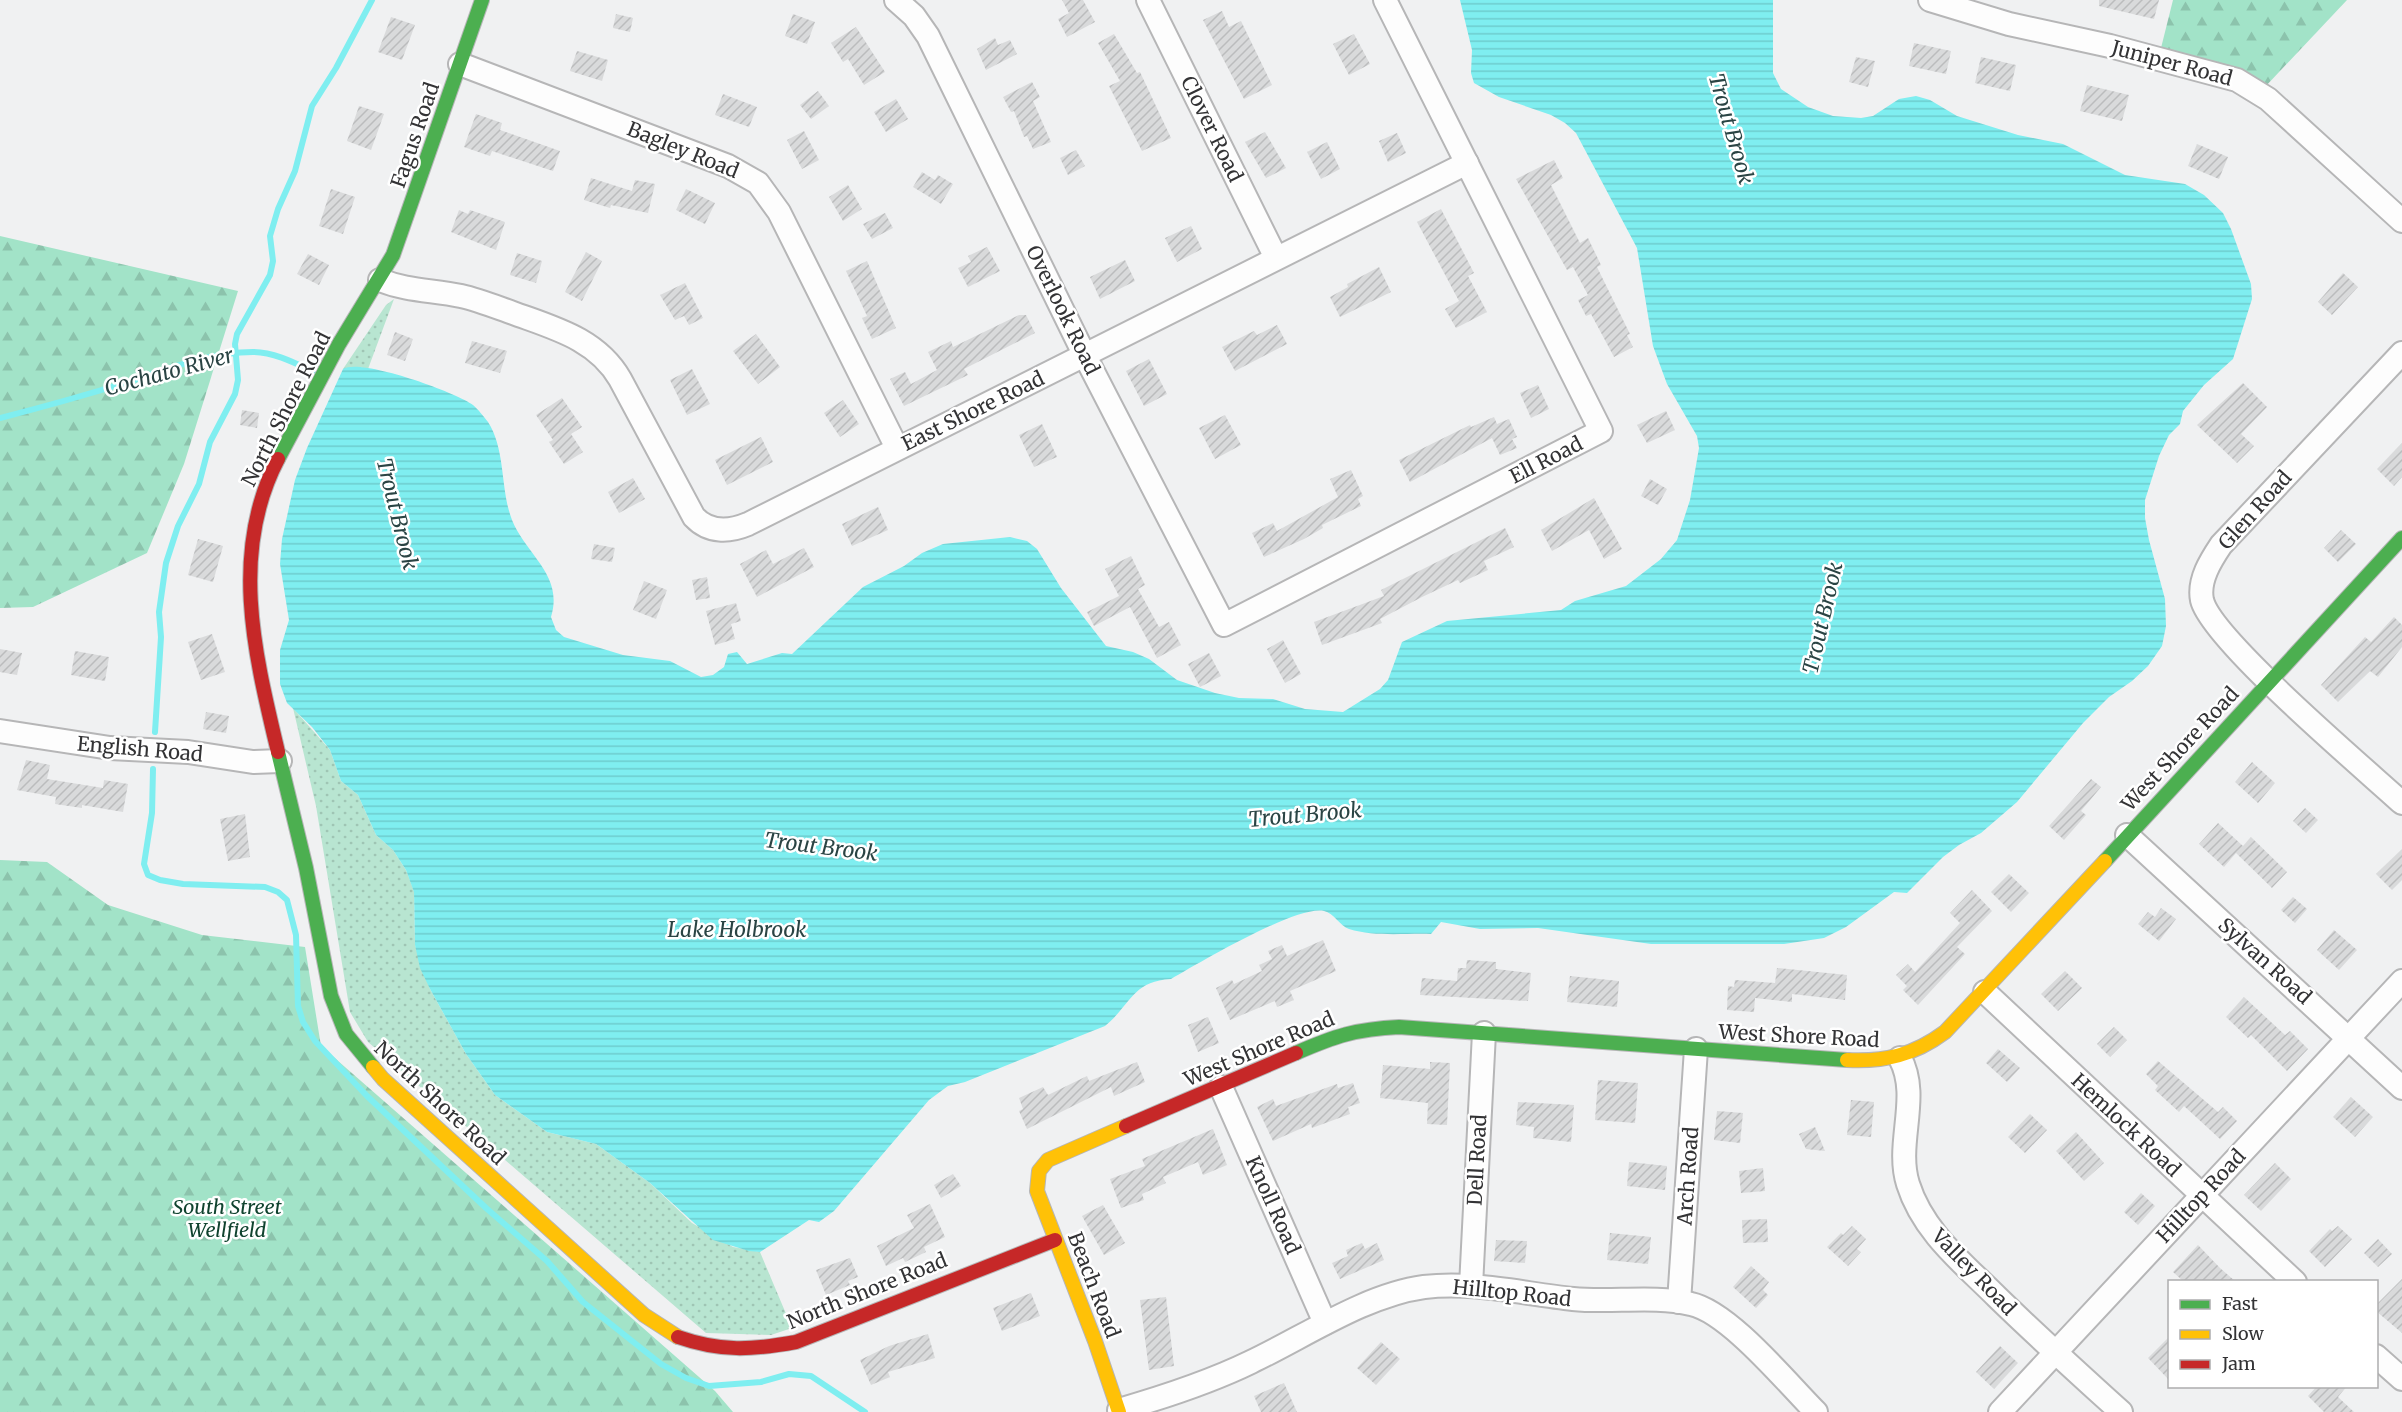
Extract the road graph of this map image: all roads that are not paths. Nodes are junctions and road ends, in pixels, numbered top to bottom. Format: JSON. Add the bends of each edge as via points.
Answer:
{"nodes":[{"id":1,"x":482,"y":0,"type":"edge"},
{"id":2,"x":896,"y":0,"type":"edge"},
{"id":3,"x":1148,"y":0,"type":"edge"},
{"id":4,"x":1385,"y":0,"type":"edge"},
{"id":5,"x":1930,"y":0,"type":"edge"},
{"id":6,"x":460,"y":64,"type":"junction"},
{"id":7,"x":1467,"y":163,"type":"junction"},
{"id":8,"x":2402,"y":221,"type":"edge"},
{"id":9,"x":1276,"y":258,"type":"junction"},
{"id":10,"x":380,"y":280,"type":"junction"},
{"id":11,"x":2402,"y":353,"type":"edge"},
{"id":12,"x":1085,"y":356,"type":"junction"},
{"id":13,"x":897,"y":448,"type":"junction"},
{"id":14,"x":2402,"y":538,"type":"edge"},
{"id":15,"x":1224,"y":626,"type":"joint"},
{"id":16,"x":2270,"y":681,"type":"junction"},
{"id":17,"x":0,"y":730,"type":"edge"},
{"id":18,"x":280,"y":761,"type":"junction"},
{"id":19,"x":2402,"y":803,"type":"edge"},
{"id":20,"x":2127,"y":835,"type":"junction"},
{"id":21,"x":2402,"y":981,"type":"edge"},
{"id":22,"x":1985,"y":992,"type":"junction"},
{"id":23,"x":1484,"y":1033,"type":"junction"},
{"id":24,"x":2350,"y":1039,"type":"junction"},
{"id":25,"x":1696,"y":1049,"type":"junction"},
{"id":26,"x":1900,"y":1058,"type":"junction"},
{"id":27,"x":1221,"y":1087,"type":"junction"},
{"id":28,"x":2402,"y":1088,"type":"edge"},
{"id":29,"x":1039,"y":1171,"type":"joint"},
{"id":30,"x":2201,"y":1196,"type":"junction"},
{"id":31,"x":1055,"y":1240,"type":"junction"},
{"id":32,"x":2294,"y":1280,"type":"edge"},
{"id":33,"x":1471,"y":1286,"type":"junction"},
{"id":34,"x":1679,"y":1302,"type":"junction"},
{"id":35,"x":1325,"y":1323,"type":"junction"},
{"id":36,"x":2054,"y":1353,"type":"junction"},
{"id":37,"x":2378,"y":1358,"type":"edge"},
{"id":38,"x":2402,"y":1379,"type":"edge"},
{"id":39,"x":1119,"y":1411,"type":"edge"},
{"id":40,"x":1816,"y":1412,"type":"edge"},
{"id":41,"x":2000,"y":1412,"type":"edge"},
{"id":42,"x":2121,"y":1412,"type":"edge"}],
"edges":[{"from":1,"to":6,"type":"street","name":"Fagus Road"},
{"from":2,"to":12,"type":"street","name":"Overlook Road","via":[[928,36]]},
{"from":3,"to":9,"type":"street","name":"Clover Road"},
{"from":4,"to":7,"type":"street"},
{"from":5,"to":8,"type":"street","name":"Juniper Road","via":[[2017,26],[2237,80],[2268,99]]},
{"from":6,"to":10,"type":"street","name":"Fagus Road","via":[[400,239]]},
{"from":6,"to":13,"type":"street","name":"Bagley Road","via":[[728,166],[758,183],[779,212]]},
{"from":7,"to":9,"type":"street","name":"East Shore Road"},
{"from":7,"to":15,"type":"street","name":"Ell Road","via":[[1601,431]]},
{"from":9,"to":12,"type":"street","name":"East Shore Road"},
{"from":10,"to":13,"type":"street","name":"East Shore Road","via":[[403,288],[473,299],[591,346],[608,360],[620,379],[694,517],[712,529],[727,530],[748,524]]},
{"from":10,"to":18,"type":"street","name":"North Shore Road","via":[[315,389],[263,496],[253,531],[249,561],[256,657]]},
{"from":11,"to":16,"type":"street","name":"Glen Road","via":[[2235,529],[2209,565],[2202,588],[2205,608],[2221,632]]},
{"from":12,"to":13,"type":"street","name":"East Shore Road"},
{"from":12,"to":15,"type":"street","name":"Overlook Road"},
{"from":14,"to":16,"type":"street","name":"West Shore Road"},
{"from":16,"to":19,"type":"street","name":"Glen Road"},
{"from":16,"to":20,"type":"street","name":"West Shore Road"},
{"from":17,"to":18,"type":"street","name":"English Road","via":[[110,748]]},
{"from":18,"to":31,"type":"street","name":"North Shore Road","via":[[331,996],[354,1047],[383,1079],[581,1260],[665,1330],[718,1349],[781,1346]]},
{"from":20,"to":22,"type":"street","name":"West Shore Road"},
{"from":20,"to":24,"type":"street","name":"Sylvan Road"},
{"from":21,"to":24,"type":"street","name":"Hilltop Road"},
{"from":22,"to":26,"type":"street","name":"West Shore Road","via":[[1945,1033]]},
{"from":22,"to":30,"type":"street","name":"Hemlock Road"},
{"from":23,"to":25,"type":"street","name":"West Shore Road"},
{"from":23,"to":27,"type":"street","name":"West Shore Road","via":[[1360,1029],[1334,1036]]},
{"from":23,"to":33,"type":"street","name":"Dell Road"},
{"from":24,"to":28,"type":"street","name":"Sylvan Road"},
{"from":24,"to":30,"type":"street","name":"Hilltop Road"},
{"from":25,"to":26,"type":"street","name":"West Shore Road","via":[[1865,1061]]},
{"from":25,"to":34,"type":"street","name":"Arch Road"},
{"from":26,"to":36,"type":"street","name":"Valley Road","via":[[1908,1082],[1904,1164],[1916,1204],[1944,1245]]},
{"from":27,"to":29,"type":"street","name":"West Shore Road","via":[[1063,1152],[1048,1160]]},
{"from":27,"to":35,"type":"street","name":"Knoll Road"},
{"from":29,"to":31,"type":"street","name":"Beach Road","via":[[1037,1191]]},
{"from":30,"to":32,"type":"street","name":"Hemlock Road"},
{"from":30,"to":36,"type":"street","name":"Hilltop Road"},
{"from":31,"to":39,"type":"street","name":"Beach Road"},
{"from":33,"to":34,"type":"street","name":"Hilltop Road","via":[[1575,1300]]},
{"from":33,"to":35,"type":"street","name":"Hilltop Road","via":[[1411,1290]]},
{"from":34,"to":40,"type":"street","name":"Hilltop Road","via":[[1706,1309],[1725,1322]]},
{"from":35,"to":39,"type":"street","name":"Hilltop Road","via":[[1217,1377]]},
{"from":36,"to":41,"type":"street","name":"Hilltop Road"},
{"from":36,"to":42,"type":"street","name":"Valley Road"},
{"from":37,"to":38,"type":"street"}]}
